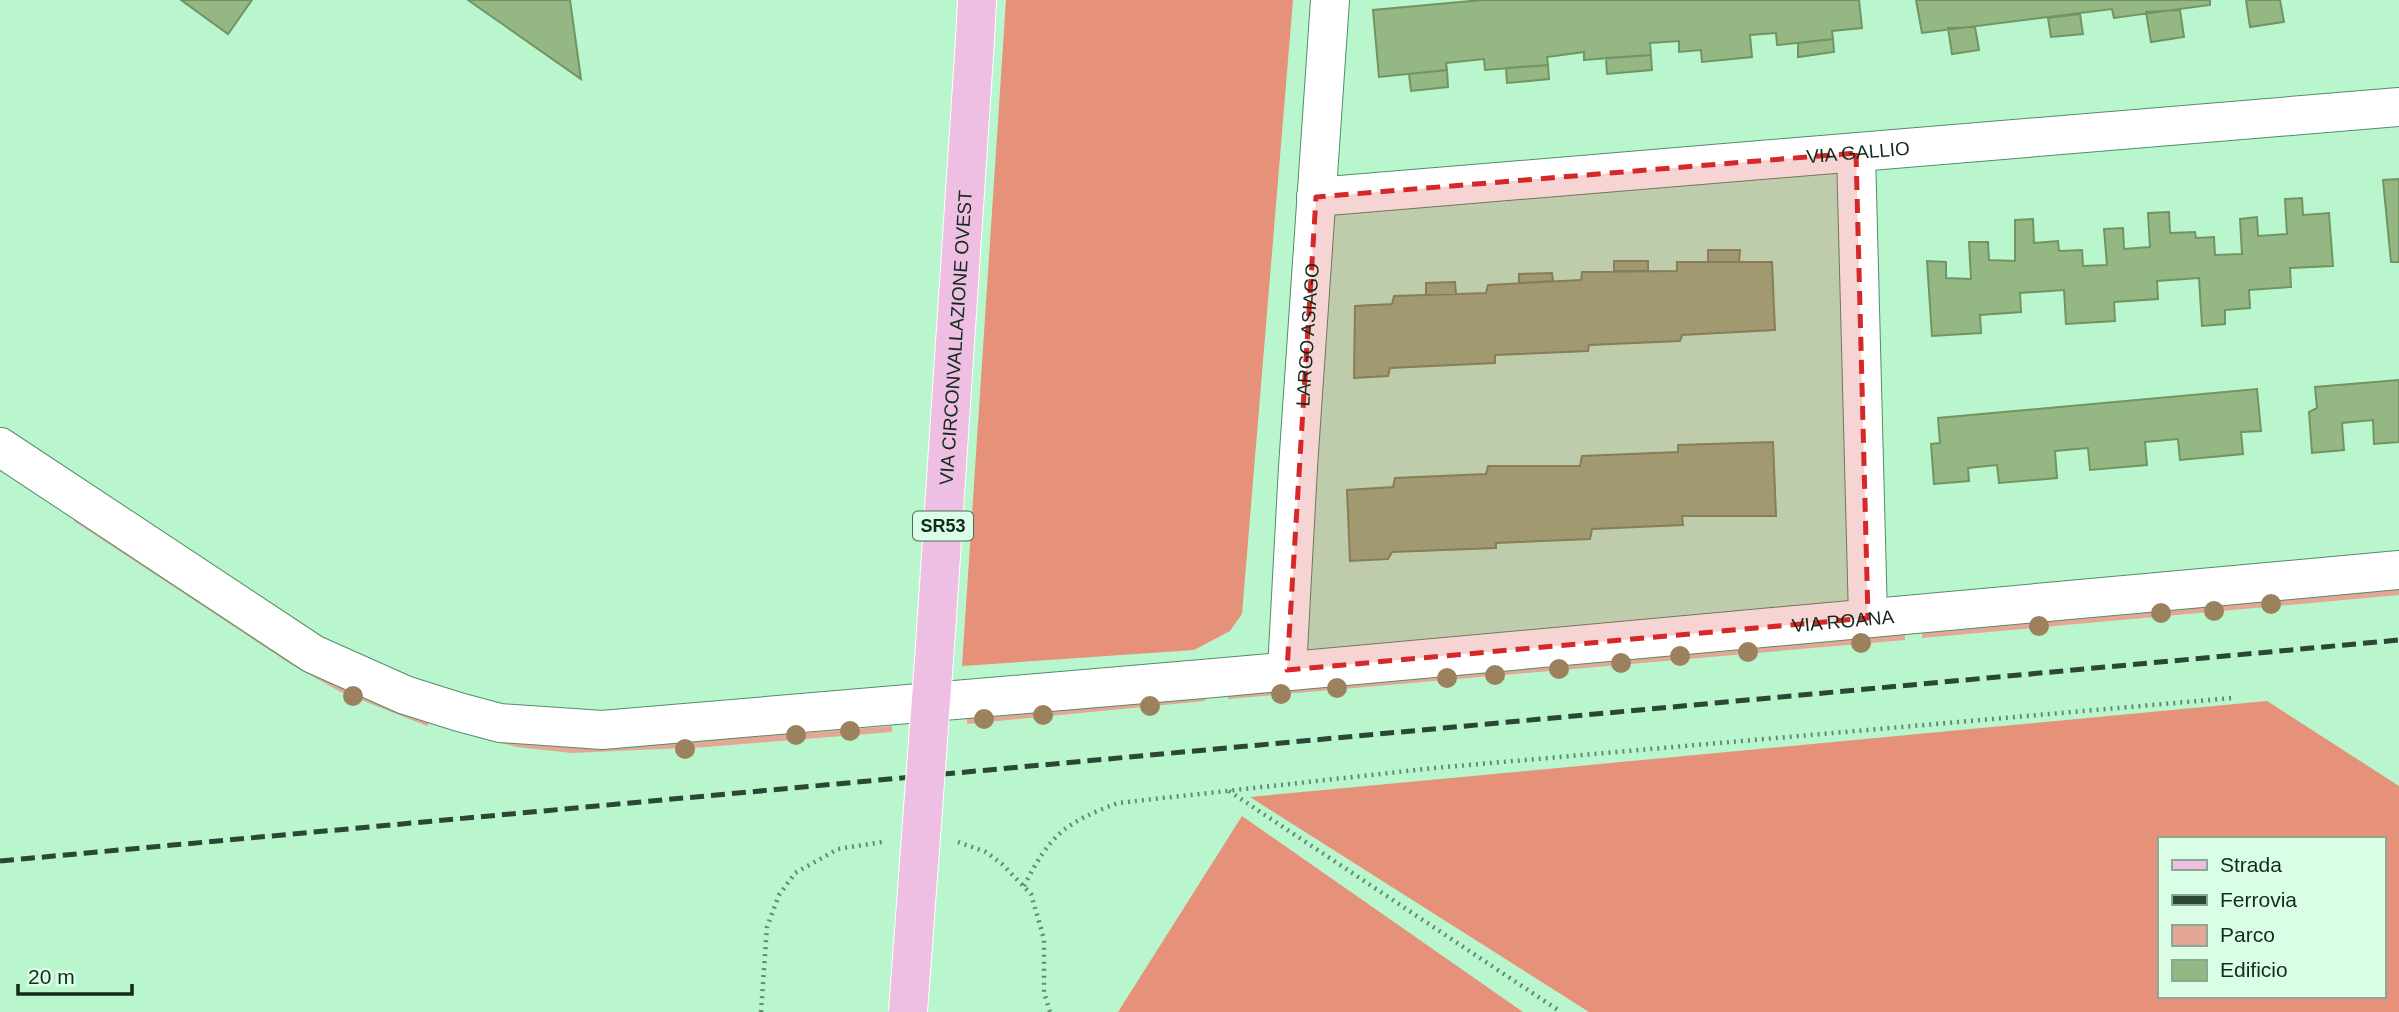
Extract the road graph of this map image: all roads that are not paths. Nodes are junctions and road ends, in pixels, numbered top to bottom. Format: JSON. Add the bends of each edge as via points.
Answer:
{"nodes":[{"id":1,"x":977,"y":0,"type":"edge"},
{"id":2,"x":1330,"y":0,"type":"edge"},
{"id":3,"x":2399,"y":107,"type":"edge"},
{"id":4,"x":1856,"y":153,"type":"junction"},
{"id":5,"x":1316,"y":197,"type":"junction"},
{"id":6,"x":0,"y":447,"type":"edge"},
{"id":7,"x":2399,"y":570,"type":"edge"},
{"id":8,"x":1868,"y":618,"type":"junction"},
{"id":9,"x":1287,"y":670,"type":"junction"},
{"id":10,"x":908,"y":1012,"type":"edge"}],
"edges":[{"from":1,"to":10,"type":"main road","name":"VIA CIRCONVALLAZIONE OVEST","number":"SR53","bridge":true},
{"from":2,"to":5,"type":"street","name":"LARGO ASIAGO"},
{"from":3,"to":4,"type":"street","name":"VIA GALLIO"},
{"from":4,"to":5,"type":"street","name":"VIA GALLIO"},
{"from":4,"to":8,"type":"street"},
{"from":5,"to":9,"type":"street","name":"LARGO ASIAGO"},
{"from":6,"to":9,"type":"street","name":"VIA ROANA","via":[[313,654],[405,695],[500,723],[602,730]]},
{"from":7,"to":8,"type":"street","name":"VIA ROANA"},
{"from":8,"to":9,"type":"street","name":"VIA ROANA"}]}
